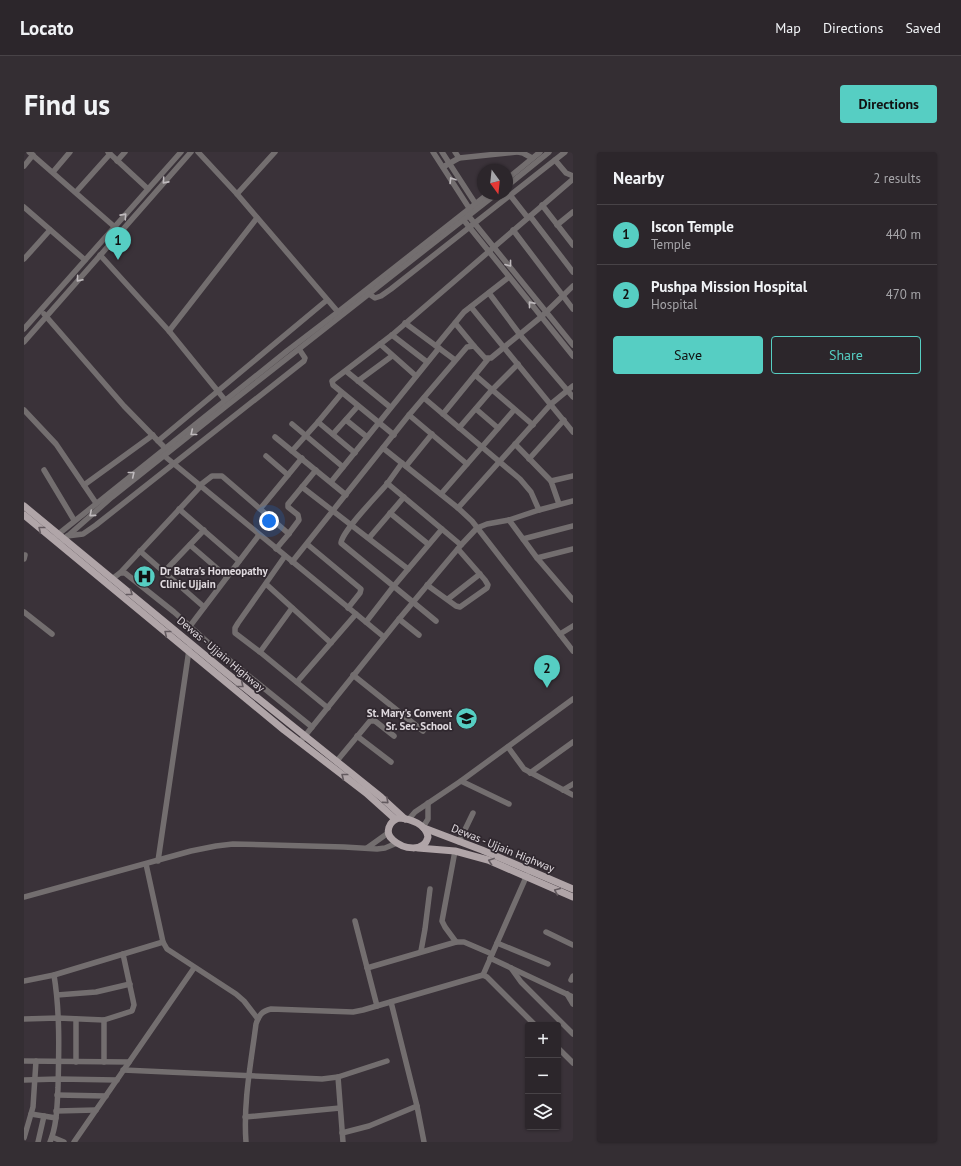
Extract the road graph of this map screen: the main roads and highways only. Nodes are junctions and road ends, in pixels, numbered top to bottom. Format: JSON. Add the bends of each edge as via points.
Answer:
{"nodes":[{"id":1,"x":24,"y":506,"type":"edge"},
{"id":2,"x":29,"y":516,"type":"edge"},
{"id":3,"x":60,"y":538,"type":"junction"},
{"id":4,"x":302,"y":739,"type":"junction"},
{"id":5,"x":395,"y":819,"type":"junction"},
{"id":6,"x":406,"y":819,"type":"junction"},
{"id":7,"x":423,"y":827,"type":"junction"},
{"id":8,"x":418,"y":848,"type":"junction"},
{"id":9,"x":528,"y":874,"type":"junction"},
{"id":10,"x":573,"y":889,"type":"edge"},
{"id":11,"x":573,"y":897,"type":"edge"}],
"edges":[{"from":1,"to":2,"type":"main road","name":"Dewas - Ujjain Highway"},
{"from":2,"to":3,"type":"main road","name":"Dewas - Ujjain Highway"},
{"from":3,"to":4,"type":"main road","name":"Dewas - Ujjain Highway","one_way":true,"via":[[190,643]]},
{"from":4,"to":3,"type":"main road","name":"Dewas - Ujjain Highway","one_way":true,"via":[[189,651]]},
{"from":5,"to":4,"type":"main road","name":"Dewas - Ujjain Highway","one_way":true},
{"from":4,"to":6,"type":"main road","name":"Dewas - Ujjain Highway","one_way":true,"via":[[336,762]]},
{"from":5,"to":6,"type":"main road","name":"Dewas - Ujjain Highway"},
{"from":5,"to":8,"type":"main road","name":"Dewas - Ujjain Highway","via":[[388,829],[392,840]]},
{"from":6,"to":7,"type":"main road","name":"Dewas - Ujjain Highway"},
{"from":7,"to":8,"type":"main road","via":[[427,833],[427,841]]},
{"from":7,"to":9,"type":"main road","name":"Dewas - Ujjain Highway","via":[[493,855]]},
{"from":9,"to":8,"type":"main road","name":"Dewas - Ujjain Highway","one_way":true,"via":[[455,851]]},
{"from":9,"to":10,"type":"main road","name":"Dewas - Ujjain Highway"},
{"from":11,"to":9,"type":"main road","name":"Dewas - Ujjain Highway","one_way":true}]}
